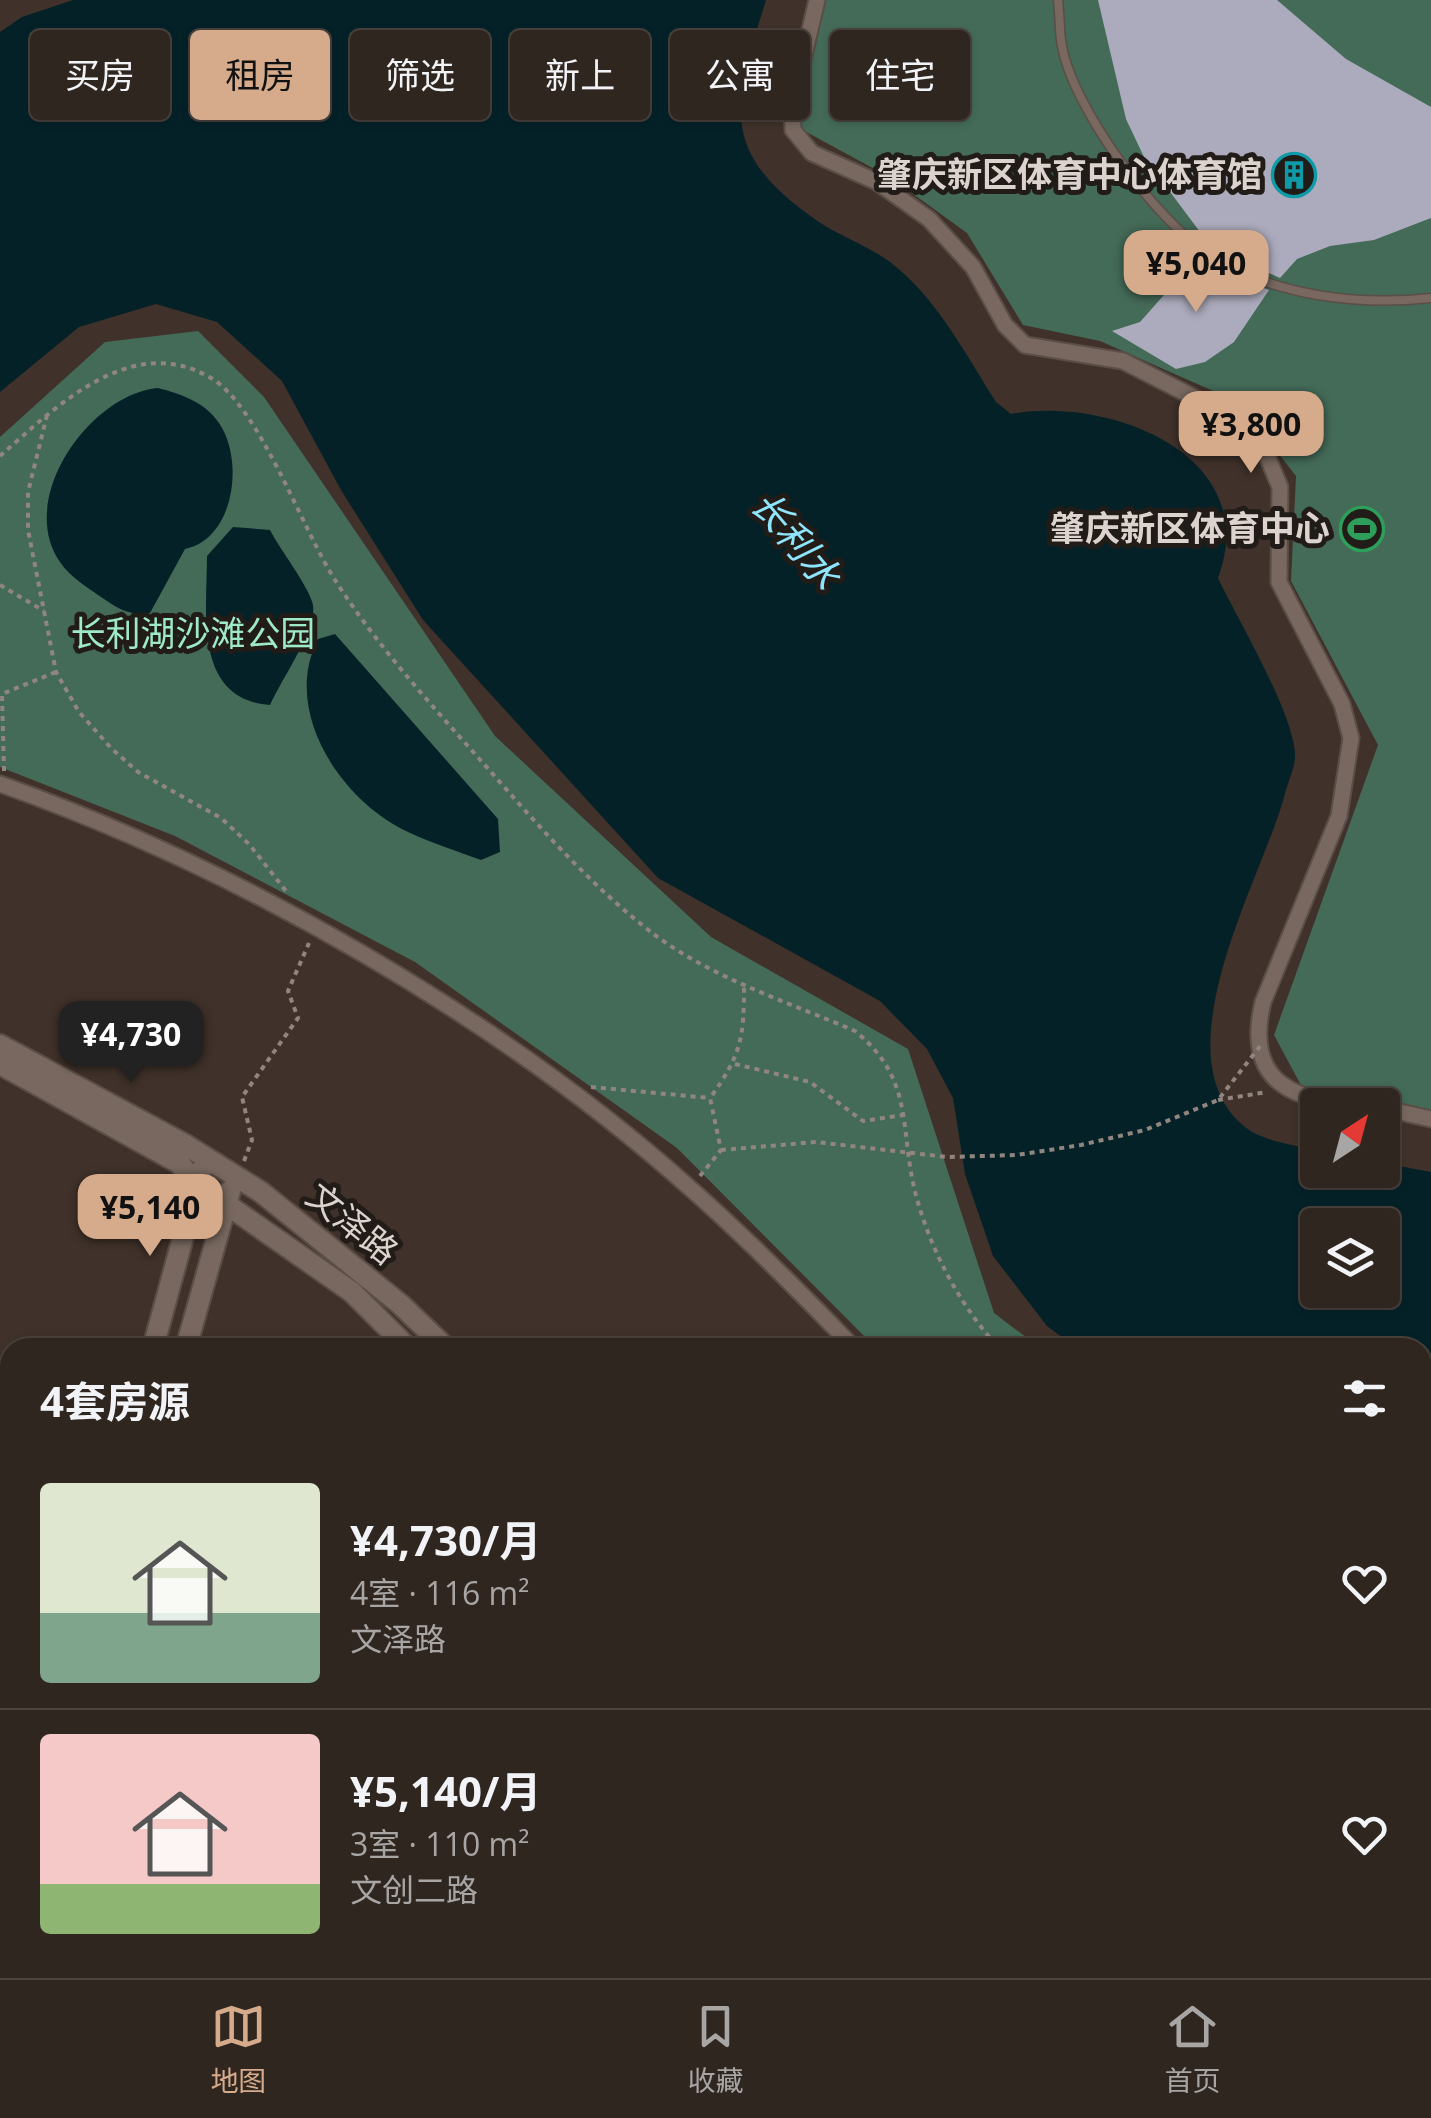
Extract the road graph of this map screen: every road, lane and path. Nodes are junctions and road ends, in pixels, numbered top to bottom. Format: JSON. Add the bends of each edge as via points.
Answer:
{"nodes":[{"id":1,"x":816,"y":0,"type":"edge"},
{"id":2,"x":1058,"y":0,"type":"edge"},
{"id":3,"x":1431,"y":298,"type":"edge"},
{"id":4,"x":47,"y":415,"type":"junction"},
{"id":5,"x":0,"y":456,"type":"edge"},
{"id":6,"x":0,"y":585,"type":"edge"},
{"id":7,"x":44,"y":611,"type":"junction"},
{"id":8,"x":56,"y":672,"type":"junction"},
{"id":9,"x":1,"y":693,"type":"edge"},
{"id":10,"x":2,"y":785,"type":"edge"},
{"id":11,"x":295,"y":903,"type":"dead end"},
{"id":12,"x":316,"y":930,"type":"junction"},
{"id":13,"x":744,"y":982,"type":"junction"},
{"id":14,"x":0,"y":1045,"type":"edge"},
{"id":15,"x":1261,"y":1045,"type":"junction"},
{"id":16,"x":0,"y":1064,"type":"edge"},
{"id":17,"x":735,"y":1064,"type":"junction"},
{"id":18,"x":558,"y":1083,"type":"junction"},
{"id":19,"x":1290,"y":1093,"type":"junction"},
{"id":20,"x":1300,"y":1097,"type":"edge"},
{"id":21,"x":710,"y":1098,"type":"junction"},
{"id":22,"x":1218,"y":1100,"type":"junction"},
{"id":23,"x":1400,"y":1112,"type":"edge"},
{"id":24,"x":903,"y":1115,"type":"junction"},
{"id":25,"x":1431,"y":1119,"type":"edge"},
{"id":26,"x":721,"y":1150,"type":"junction"},
{"id":27,"x":206,"y":1159,"type":"junction"},
{"id":28,"x":238,"y":1178,"type":"junction"},
{"id":29,"x":196,"y":1183,"type":"junction"},
{"id":30,"x":690,"y":1188,"type":"junction"},
{"id":31,"x":224,"y":1200,"type":"junction"},
{"id":32,"x":986,"y":1334,"type":"junction"},
{"id":33,"x":156,"y":1338,"type":"edge"},
{"id":34,"x":189,"y":1338,"type":"edge"},
{"id":35,"x":398,"y":1338,"type":"edge"},
{"id":36,"x":436,"y":1338,"type":"edge"},
{"id":37,"x":844,"y":1338,"type":"edge"},
{"id":38,"x":982,"y":1338,"type":"edge"},
{"id":39,"x":990,"y":1338,"type":"edge"}],
"edges":[{"from":1,"to":15,"type":"street","via":[[792,106],[793,130],[812,153],[878,182],[929,219],[973,266],[1005,326],[1025,345],[1123,361],[1241,427],[1267,456],[1280,487],[1279,582],[1342,704],[1351,738],[1339,816],[1264,1002]]},
{"from":2,"to":3,"type":"lane","via":[[1062,49],[1103,138],[1155,207],[1209,255],[1334,300]]},
{"from":4,"to":5,"type":"path"},
{"from":4,"to":7,"type":"path","via":[[28,492],[28,530]]},
{"from":4,"to":13,"type":"path","via":[[113,370],[150,364],[212,378],[243,408],[334,580],[378,644],[547,835],[652,933]]},
{"from":6,"to":7,"type":"path"},
{"from":7,"to":8,"type":"path"},
{"from":8,"to":9,"type":"path"},
{"from":8,"to":11,"type":"path","via":[[110,748],[138,772],[221,818]]},
{"from":9,"to":10,"type":"path"},
{"from":10,"to":12,"type":"street","via":[[160,851]]},
{"from":12,"to":18,"type":"street","via":[[428,992]]},
{"from":12,"to":28,"type":"path","via":[[288,991],[298,1018],[242,1098],[252,1140]]},
{"from":13,"to":17,"type":"path","via":[[744,1037]]},
{"from":13,"to":24,"type":"path","via":[[855,1031],[876,1048],[896,1078]]},
{"from":14,"to":27,"type":"street","name":"文泽路"},
{"from":15,"to":19,"type":"street","via":[[1270,1074]]},
{"from":15,"to":22,"type":"path","bridge":true},
{"from":16,"to":29,"type":"street","name":"文泽路","via":[[178,1163]]},
{"from":17,"to":21,"type":"path"},
{"from":17,"to":24,"type":"path","via":[[810,1082],[862,1120]]},
{"from":18,"to":21,"type":"path"},
{"from":18,"to":30,"type":"street"},
{"from":19,"to":20,"type":"street"},
{"from":19,"to":22,"type":"path"},
{"from":21,"to":26,"type":"path"},
{"from":22,"to":26,"type":"path","bridge":true,"via":[[1145,1130],[1018,1155],[947,1157],[816,1142]]},
{"from":23,"to":25,"type":"street"},
{"from":24,"to":32,"type":"path","via":[[916,1198],[934,1248]]},
{"from":26,"to":30,"type":"path"},
{"from":27,"to":28,"type":"street","name":"文泽路"},
{"from":27,"to":29,"type":"street"},
{"from":28,"to":31,"type":"street"},
{"from":28,"to":36,"type":"street","name":"文泽路"},
{"from":29,"to":31,"type":"street","name":"文泽路"},
{"from":29,"to":33,"type":"street"},
{"from":30,"to":37,"type":"street"},
{"from":31,"to":34,"type":"street"},
{"from":31,"to":35,"type":"street","name":"文泽路","via":[[352,1292]]},
{"from":32,"to":38,"type":"path"},
{"from":32,"to":39,"type":"path"}]}
